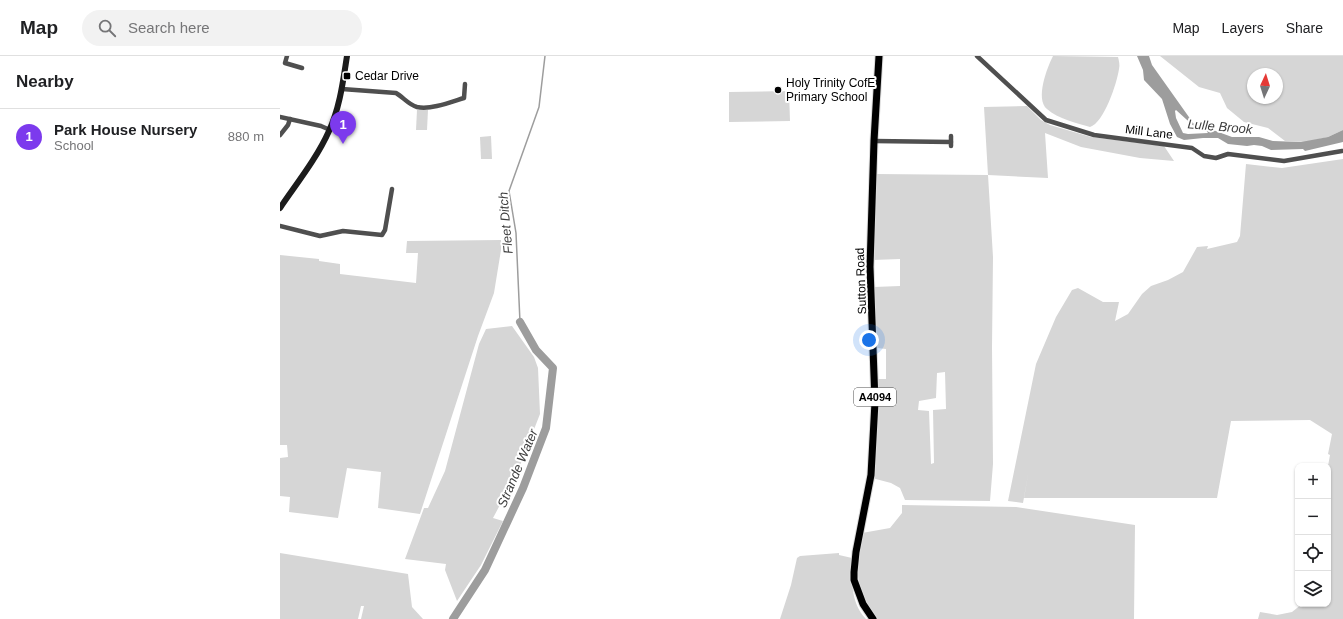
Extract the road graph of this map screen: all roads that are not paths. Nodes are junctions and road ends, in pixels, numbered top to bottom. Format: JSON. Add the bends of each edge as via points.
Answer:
{"nodes":[{"id":1,"x":287,"y":56,"type":"edge"},
{"id":2,"x":347,"y":56,"type":"edge"},
{"id":3,"x":879,"y":56,"type":"edge"},
{"id":4,"x":977,"y":56,"type":"edge"},
{"id":5,"x":280,"y":61,"type":"edge"},
{"id":6,"x":285,"y":63,"type":"junction"},
{"id":7,"x":302,"y":68,"type":"dead end"},
{"id":8,"x":465,"y":84,"type":"dead end"},
{"id":9,"x":342,"y":88,"type":"junction"},
{"id":10,"x":280,"y":117,"type":"edge"},
{"id":11,"x":290,"y":119,"type":"junction"},
{"id":12,"x":330,"y":130,"type":"junction"},
{"id":13,"x":280,"y":135,"type":"edge"},
{"id":14,"x":950,"y":136,"type":"dead end"},
{"id":15,"x":874,"y":141,"type":"junction"},
{"id":16,"x":1342,"y":151,"type":"edge"},
{"id":17,"x":392,"y":189,"type":"dead end"},
{"id":18,"x":280,"y":208,"type":"edge"},
{"id":19,"x":280,"y":226,"type":"edge"},
{"id":20,"x":873,"y":619,"type":"edge"}],
"edges":[{"from":1,"to":6,"type":"street"},
{"from":2,"to":9,"type":"main road"},
{"from":3,"to":15,"type":"main road","name":"Sutton Road","number":"A4094"},
{"from":4,"to":16,"type":"street","name":"Mill Lane","via":[[1046,120],[1094,135],[1192,148],[1204,156],[1216,158],[1228,154],[1284,161]]},
{"from":5,"to":6,"type":"street"},
{"from":6,"to":7,"type":"street"},
{"from":8,"to":9,"type":"street","via":[[464,98],[440,106],[418,107],[409,104],[396,93]]},
{"from":9,"to":12,"type":"main road"},
{"from":10,"to":11,"type":"street"},
{"from":11,"to":12,"type":"street"},
{"from":11,"to":13,"type":"street"},
{"from":12,"to":18,"type":"main road"},
{"from":14,"to":15,"type":"street","via":[[951,144]]},
{"from":15,"to":20,"type":"main road","name":"Sutton Road","number":"A4094","via":[[870,267],[875,402],[871,476],[854,572],[854,580],[863,604]]},
{"from":17,"to":19,"type":"street","via":[[382,235],[342,231],[320,236]]}]}
